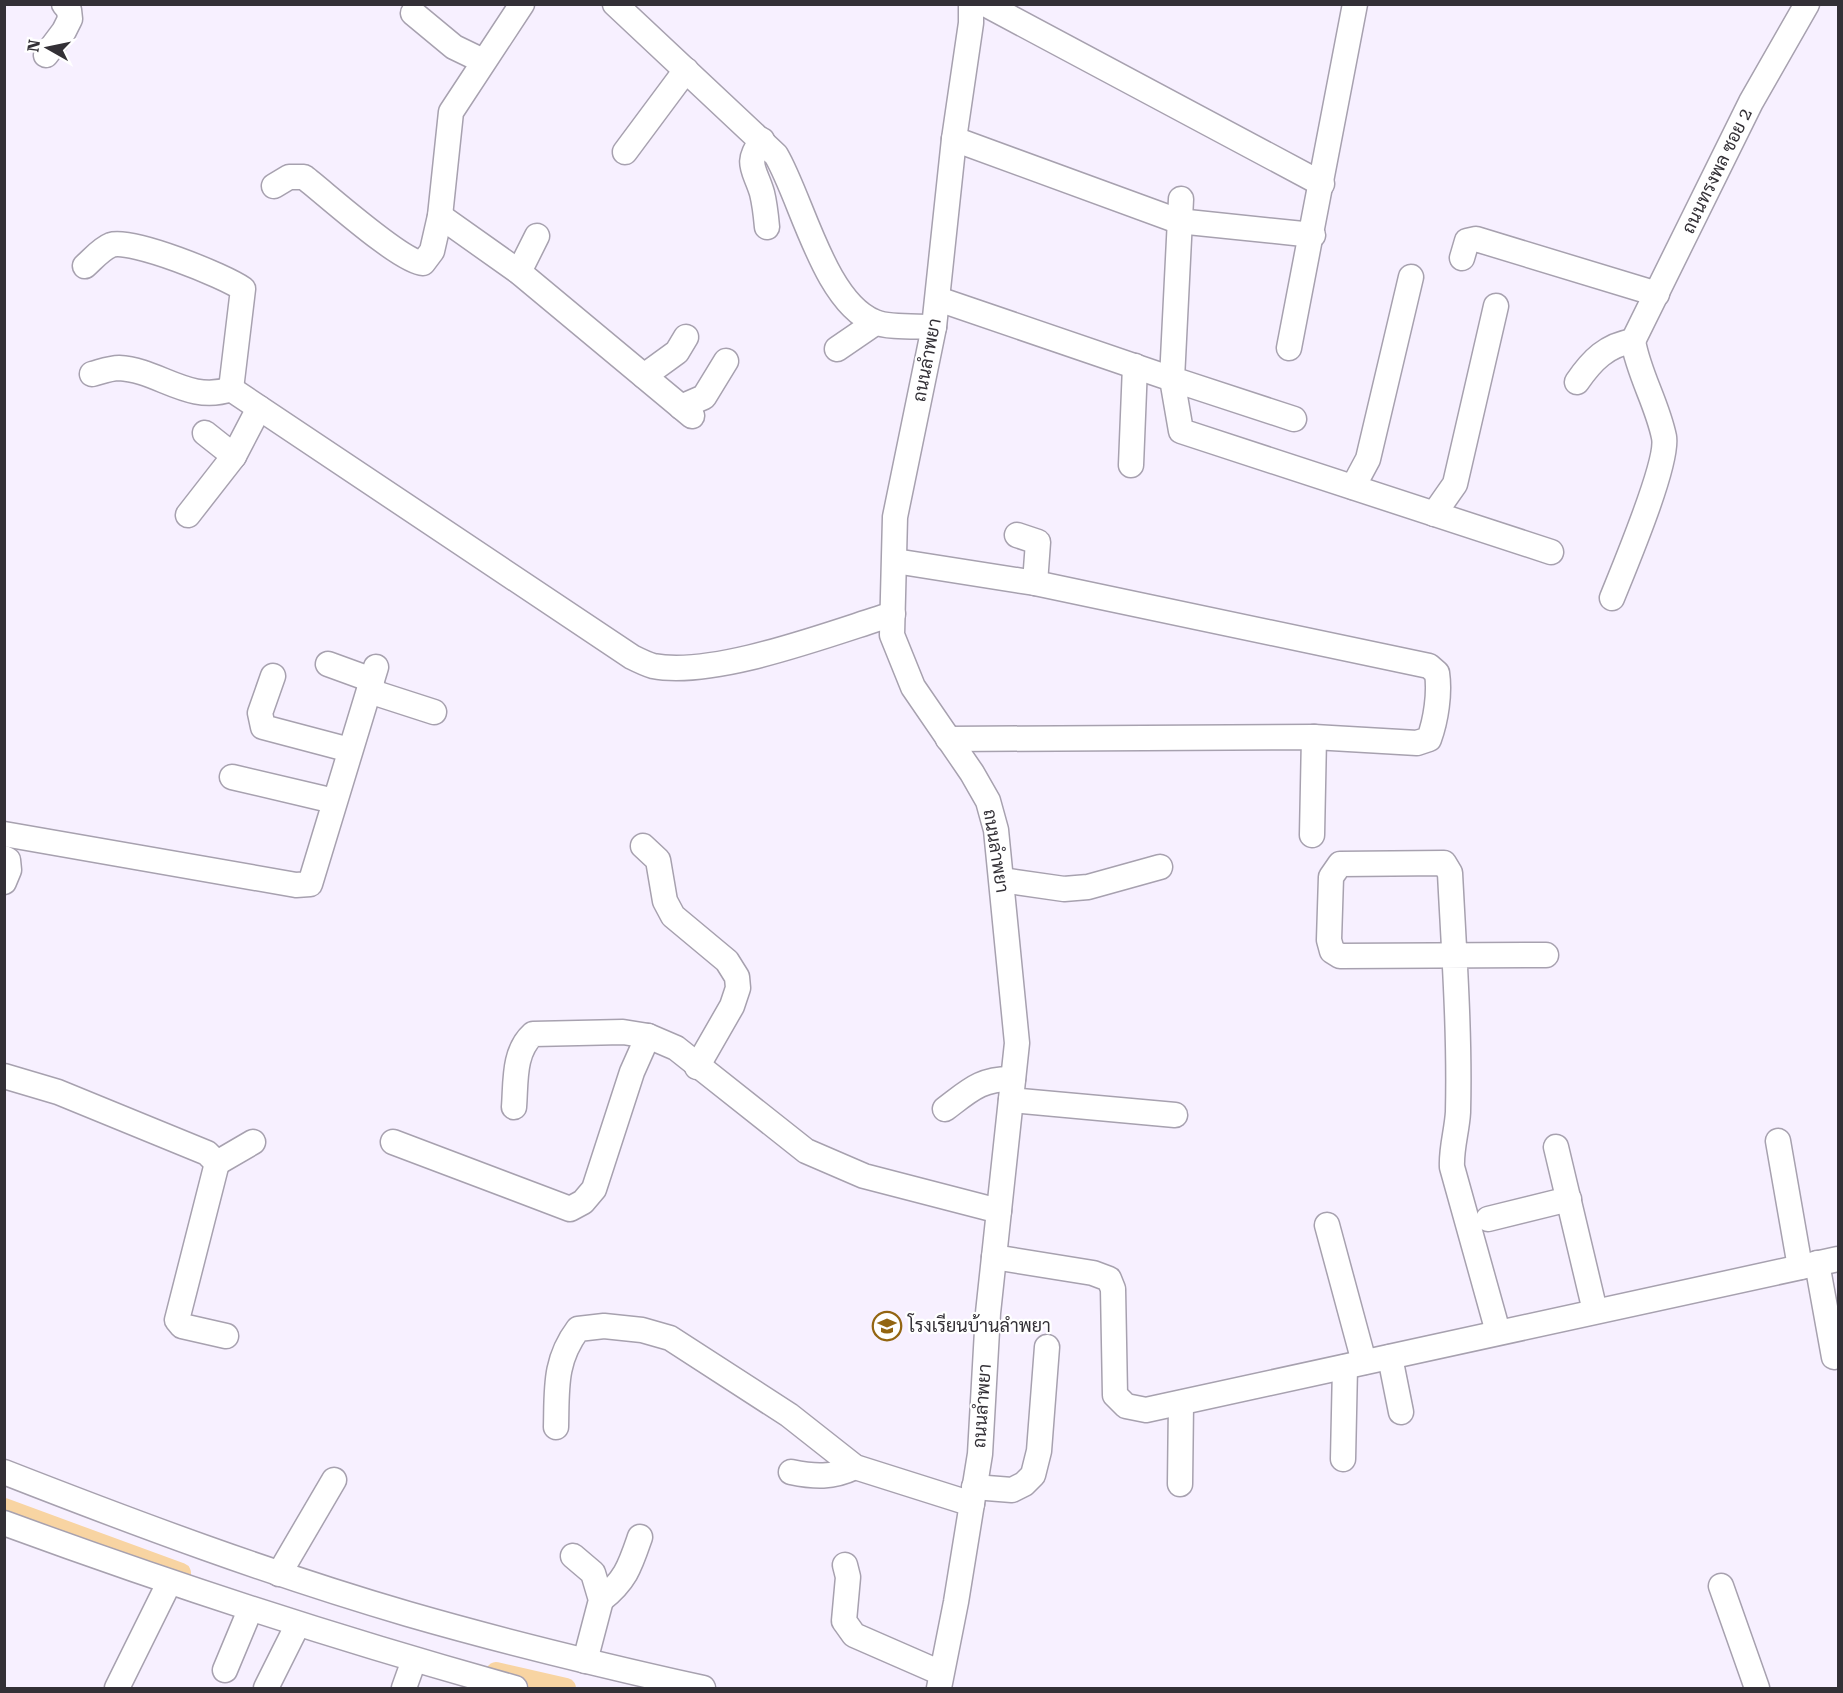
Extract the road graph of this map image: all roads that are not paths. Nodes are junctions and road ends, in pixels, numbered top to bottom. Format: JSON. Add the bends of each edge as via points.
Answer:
{"nodes":[{"id":1,"x":64,"y":4,"type":"edge"},
{"id":2,"x":522,"y":4,"type":"edge"},
{"id":3,"x":615,"y":4,"type":"edge"},
{"id":4,"x":970,"y":4,"type":"edge"},
{"id":5,"x":985,"y":4,"type":"edge"},
{"id":6,"x":1355,"y":4,"type":"edge"},
{"id":7,"x":1807,"y":4,"type":"edge"},
{"id":8,"x":413,"y":13,"type":"dead end"},
{"id":9,"x":46,"y":55,"type":"dead end"},
{"id":10,"x":483,"y":61,"type":"junction"},
{"id":11,"x":686,"y":70,"type":"junction"},
{"id":12,"x":954,"y":139,"type":"junction"},
{"id":13,"x":762,"y":140,"type":"junction"},
{"id":14,"x":625,"y":152,"type":"dead end"},
{"id":15,"x":1322,"y":184,"type":"junction"},
{"id":16,"x":274,"y":186,"type":"dead end"},
{"id":17,"x":1180,"y":210,"type":"junction"},
{"id":18,"x":440,"y":216,"type":"junction"},
{"id":19,"x":767,"y":227,"type":"dead end"},
{"id":20,"x":1313,"y":235,"type":"junction"},
{"id":21,"x":537,"y":237,"type":"dead end"},
{"id":22,"x":1462,"y":258,"type":"dead end"},
{"id":23,"x":85,"y":266,"type":"dead end"},
{"id":24,"x":519,"y":272,"type":"junction"},
{"id":25,"x":1411,"y":277,"type":"dead end"},
{"id":26,"x":1657,"y":294,"type":"junction"},
{"id":27,"x":938,"y":299,"type":"junction"},
{"id":28,"x":1496,"y":306,"type":"dead end"},
{"id":29,"x":875,"y":323,"type":"junction"},
{"id":30,"x":934,"y":327,"type":"junction"},
{"id":31,"x":686,"y":337,"type":"dead end"},
{"id":32,"x":1633,"y":341,"type":"junction"},
{"id":33,"x":1289,"y":348,"type":"dead end"},
{"id":34,"x":837,"y":349,"type":"dead end"},
{"id":35,"x":726,"y":361,"type":"dead end"},
{"id":36,"x":1135,"y":366,"type":"junction"},
{"id":37,"x":92,"y":374,"type":"dead end"},
{"id":38,"x":644,"y":376,"type":"junction"},
{"id":39,"x":1172,"y":379,"type":"junction"},
{"id":40,"x":1577,"y":382,"type":"dead end"},
{"id":41,"x":231,"y":389,"type":"junction"},
{"id":42,"x":259,"y":408,"type":"junction"},
{"id":43,"x":1294,"y":419,"type":"dead end"},
{"id":44,"x":205,"y":433,"type":"dead end"},
{"id":45,"x":234,"y":456,"type":"junction"},
{"id":46,"x":1131,"y":465,"type":"dead end"},
{"id":47,"x":1353,"y":487,"type":"junction"},
{"id":48,"x":1434,"y":514,"type":"junction"},
{"id":49,"x":188,"y":515,"type":"dead end"},
{"id":50,"x":1017,"y":535,"type":"dead end"},
{"id":51,"x":1551,"y":552,"type":"dead end"},
{"id":52,"x":895,"y":561,"type":"junction"},
{"id":53,"x":1035,"y":583,"type":"junction"},
{"id":54,"x":1612,"y":598,"type":"dead end"},
{"id":55,"x":893,"y":614,"type":"junction"},
{"id":56,"x":328,"y":664,"type":"dead end"},
{"id":57,"x":273,"y":676,"type":"dead end"},
{"id":58,"x":373,"y":679,"type":"junction"},
{"id":59,"x":434,"y":712,"type":"dead end"},
{"id":60,"x":1314,"y":737,"type":"junction"},
{"id":61,"x":948,"y":739,"type":"junction"},
{"id":62,"x":350,"y":750,"type":"junction"},
{"id":63,"x":232,"y":777,"type":"dead end"},
{"id":64,"x":334,"y":801,"type":"junction"},
{"id":65,"x":4,"y":834,"type":"edge"},
{"id":66,"x":1312,"y":835,"type":"dead end"},
{"id":67,"x":643,"y":846,"type":"dead end"},
{"id":68,"x":4,"y":858,"type":"edge"},
{"id":69,"x":1160,"y":867,"type":"dead end"},
{"id":70,"x":1002,"y":880,"type":"junction"},
{"id":71,"x":4,"y":882,"type":"edge"},
{"id":72,"x":1546,"y":955,"type":"dead end"},
{"id":73,"x":1454,"y":956,"type":"junction"},
{"id":74,"x":648,"y":1036,"type":"junction"},
{"id":75,"x":697,"y":1067,"type":"junction"},
{"id":76,"x":4,"y":1076,"type":"edge"},
{"id":77,"x":1012,"y":1089,"type":"junction"},
{"id":78,"x":514,"y":1107,"type":"dead end"},
{"id":79,"x":945,"y":1109,"type":"dead end"},
{"id":80,"x":1175,"y":1115,"type":"dead end"},
{"id":81,"x":1778,"y":1141,"type":"dead end"},
{"id":82,"x":252,"y":1142,"type":"dead end"},
{"id":83,"x":393,"y":1142,"type":"dead end"},
{"id":84,"x":1556,"y":1147,"type":"dead end"},
{"id":85,"x":217,"y":1163,"type":"junction"},
{"id":86,"x":1569,"y":1199,"type":"junction"},
{"id":87,"x":999,"y":1211,"type":"junction"},
{"id":88,"x":1488,"y":1219,"type":"dead end"},
{"id":89,"x":1327,"y":1225,"type":"dead end"},
{"id":90,"x":994,"y":1257,"type":"junction"},
{"id":91,"x":1818,"y":1263,"type":"edge"},
{"id":92,"x":1595,"y":1311,"type":"junction"},
{"id":93,"x":1498,"y":1332,"type":"junction"},
{"id":94,"x":226,"y":1336,"type":"dead end"},
{"id":95,"x":1047,"y":1347,"type":"dead end"},
{"id":96,"x":1390,"y":1356,"type":"junction"},
{"id":97,"x":1834,"y":1357,"type":"dead end"},
{"id":98,"x":1355,"y":1364,"type":"junction"},
{"id":99,"x":1181,"y":1403,"type":"junction"},
{"id":100,"x":1401,"y":1412,"type":"dead end"},
{"id":101,"x":556,"y":1427,"type":"dead end"},
{"id":102,"x":1343,"y":1459,"type":"dead end"},
{"id":103,"x":855,"y":1467,"type":"junction"},
{"id":104,"x":4,"y":1472,"type":"edge"},
{"id":105,"x":791,"y":1472,"type":"dead end"},
{"id":106,"x":334,"y":1480,"type":"dead end"},
{"id":107,"x":1180,"y":1484,"type":"dead end"},
{"id":108,"x":973,"y":1496,"type":"junction"},
{"id":109,"x":4,"y":1523,"type":"edge"},
{"id":110,"x":640,"y":1537,"type":"dead end"},
{"id":111,"x":573,"y":1556,"type":"dead end"},
{"id":112,"x":845,"y":1565,"type":"dead end"},
{"id":113,"x":279,"y":1574,"type":"junction"},
{"id":114,"x":169,"y":1583,"type":"junction"},
{"id":115,"x":1721,"y":1586,"type":"dead end"},
{"id":116,"x":601,"y":1600,"type":"junction"},
{"id":117,"x":250,"y":1610,"type":"junction"},
{"id":118,"x":297,"y":1626,"type":"junction"},
{"id":119,"x":414,"y":1660,"type":"junction"},
{"id":120,"x":585,"y":1661,"type":"junction"},
{"id":121,"x":225,"y":1670,"type":"dead end"},
{"id":122,"x":940,"y":1681,"type":"edge"},
{"id":123,"x":117,"y":1689,"type":"edge"},
{"id":124,"x":266,"y":1689,"type":"edge"},
{"id":125,"x":404,"y":1689,"type":"edge"},
{"id":126,"x":515,"y":1689,"type":"edge"},
{"id":127,"x":703,"y":1689,"type":"edge"},
{"id":128,"x":1757,"y":1689,"type":"edge"}],
"edges":[{"from":1,"to":9,"type":"street","via":[[70,19]]},
{"from":2,"to":10,"type":"street"},
{"from":3,"to":11,"type":"street"},
{"from":4,"to":12,"type":"street","name":"ถนนลำพยา","via":[[971,23]]},
{"from":5,"to":15,"type":"street"},
{"from":6,"to":15,"type":"street"},
{"from":7,"to":26,"type":"street","name":"ถนนทรงพล ซอย 2","via":[[1751,102]]},
{"from":8,"to":10,"type":"street","via":[[454,47]]},
{"from":10,"to":18,"type":"street","via":[[451,112]]},
{"from":11,"to":13,"type":"street"},
{"from":11,"to":14,"type":"street"},
{"from":12,"to":17,"type":"street"},
{"from":12,"to":27,"type":"street","name":"ถนนลำพยา"},
{"from":13,"to":19,"type":"street","via":[[753,152],[752,165]]},
{"from":13,"to":29,"type":"street","via":[[785,170],[816,248],[838,288],[853,308]]},
{"from":15,"to":20,"type":"street"},
{"from":16,"to":18,"type":"street","via":[[289,177],[304,177],[416,262],[423,263],[432,251]]},
{"from":17,"to":20,"type":"street"},
{"from":17,"to":39,"type":"street"},
{"from":18,"to":24,"type":"street"},
{"from":20,"to":33,"type":"street"},
{"from":21,"to":24,"type":"street"},
{"from":22,"to":26,"type":"street","via":[[1467,241],[1476,238]]},
{"from":23,"to":41,"type":"street","via":[[111,245],[123,244],[231,280],[243,289]]},
{"from":24,"to":38,"type":"street"},
{"from":25,"to":47,"type":"street","via":[[1368,459]]},
{"from":26,"to":32,"type":"street","name":"ถนนทรงพล ซอย 2"},
{"from":27,"to":30,"type":"street","name":"ถนนลำพยา"},
{"from":27,"to":36,"type":"street"},
{"from":28,"to":48,"type":"street","via":[[1455,484]]},
{"from":29,"to":30,"type":"street"},
{"from":29,"to":34,"type":"street"},
{"from":30,"to":52,"type":"street","name":"ถนนลำพยา","via":[[895,517]]},
{"from":31,"to":38,"type":"street","via":[[677,352]]},
{"from":32,"to":40,"type":"street","via":[[1604,351]]},
{"from":32,"to":54,"type":"street","via":[[1664,439],[1657,477]]},
{"from":35,"to":38,"type":"street","via":[[704,397],[686,411]]},
{"from":36,"to":39,"type":"street"},
{"from":36,"to":46,"type":"street"},
{"from":37,"to":41,"type":"street","via":[[118,368],[197,393],[216,394]]},
{"from":39,"to":43,"type":"street"},
{"from":39,"to":47,"type":"street","via":[[1181,431]]},
{"from":41,"to":42,"type":"street"},
{"from":42,"to":45,"type":"street"},
{"from":42,"to":55,"type":"street","via":[[632,657],[652,665],[706,667]]},
{"from":44,"to":45,"type":"street"},
{"from":45,"to":49,"type":"street"},
{"from":47,"to":48,"type":"street"},
{"from":48,"to":51,"type":"street"},
{"from":50,"to":53,"type":"street","via":[[1038,542]]},
{"from":52,"to":53,"type":"street"},
{"from":52,"to":55,"type":"street","name":"ถนนลำพยา"},
{"from":53,"to":60,"type":"street","via":[[1429,666],[1437,673],[1439,683],[1429,739],[1418,743]]},
{"from":55,"to":61,"type":"street","name":"ถนนลำพยา","via":[[892,635],[901,663]]},
{"from":56,"to":58,"type":"street"},
{"from":57,"to":62,"type":"street","via":[[260,713],[262,727]]},
{"from":58,"to":59,"type":"street"},
{"from":58,"to":62,"type":"street"},
{"from":60,"to":61,"type":"street"},
{"from":60,"to":66,"type":"street"},
{"from":61,"to":70,"type":"street","name":"ถนนลำพยา","via":[[988,801]]},
{"from":62,"to":64,"type":"street"},
{"from":63,"to":64,"type":"street"},
{"from":64,"to":65,"type":"street","via":[[314,876],[310,884],[302,886]]},
{"from":67,"to":75,"type":"street","via":[[658,860],[665,900],[674,916],[727,961],[737,977],[732,1006]]},
{"from":68,"to":71,"type":"street","via":[[9,870]]},
{"from":69,"to":70,"type":"street","via":[[1080,888]]},
{"from":70,"to":77,"type":"street","name":"ถนนลำพยา","via":[[1017,1042]]},
{"from":72,"to":73,"type":"street"},
{"from":73,"to":73,"type":"street","via":[[1450,873],[1444,863],[1340,864],[1334,869],[1329,940],[1332,951],[1340,956]]},
{"from":73,"to":93,"type":"street","via":[[1458,1115],[1451,1148],[1452,1167]]},
{"from":74,"to":75,"type":"street","via":[[676,1048]]},
{"from":74,"to":78,"type":"street","via":[[623,1032],[533,1034],[524,1042],[518,1061]]},
{"from":74,"to":83,"type":"street","via":[[632,1072],[594,1189],[570,1209]]},
{"from":75,"to":87,"type":"street","via":[[806,1151],[864,1176]]},
{"from":76,"to":85,"type":"street","via":[[58,1092],[207,1153]]},
{"from":77,"to":79,"type":"street","via":[[994,1078],[982,1082]]},
{"from":77,"to":80,"type":"street"},
{"from":77,"to":87,"type":"street","name":"ถนนลำพยา"},
{"from":81,"to":91,"type":"street"},
{"from":82,"to":85,"type":"street"},
{"from":84,"to":86,"type":"street"},
{"from":85,"to":94,"type":"street","via":[[177,1320],[182,1326]]},
{"from":86,"to":88,"type":"street"},
{"from":86,"to":92,"type":"street"},
{"from":87,"to":90,"type":"street","name":"ถนนลำพยา"},
{"from":89,"to":98,"type":"street"},
{"from":90,"to":99,"type":"street","via":[[1109,1279],[1113,1289],[1115,1395],[1136,1409]]},
{"from":90,"to":108,"type":"street","name":"ถนนลำพยา","via":[[980,1454]]},
{"from":91,"to":92,"type":"street"},
{"from":91,"to":97,"type":"street"},
{"from":92,"to":93,"type":"street"},
{"from":93,"to":96,"type":"street"},
{"from":95,"to":108,"type":"street","via":[[1039,1451],[1033,1475],[1012,1490]]},
{"from":96,"to":98,"type":"street"},
{"from":96,"to":100,"type":"street"},
{"from":98,"to":99,"type":"street"},
{"from":98,"to":102,"type":"street"},
{"from":99,"to":107,"type":"street"},
{"from":101,"to":103,"type":"street","via":[[557,1373],[565,1346],[578,1329],[604,1326],[642,1330],[670,1338],[735,1378]]},
{"from":103,"to":105,"type":"street","via":[[818,1478]]},
{"from":103,"to":108,"type":"street"},
{"from":104,"to":113,"type":"street"},
{"from":106,"to":113,"type":"street"},
{"from":108,"to":122,"type":"street","name":"ถนนลำพยา"},
{"from":109,"to":114,"type":"street"},
{"from":110,"to":116,"type":"street","via":[[628,1573]]},
{"from":111,"to":116,"type":"street","via":[[593,1573]]},
{"from":112,"to":122,"type":"street","via":[[848,1577],[844,1621],[854,1635]]},
{"from":113,"to":120,"type":"street","via":[[408,1614]]},
{"from":114,"to":117,"type":"street"},
{"from":114,"to":123,"type":"street"},
{"from":115,"to":128,"type":"street"},
{"from":116,"to":120,"type":"street"},
{"from":117,"to":118,"type":"street"},
{"from":117,"to":121,"type":"street"},
{"from":118,"to":119,"type":"street"},
{"from":118,"to":124,"type":"street"},
{"from":119,"to":125,"type":"street"},
{"from":119,"to":126,"type":"street"},
{"from":120,"to":127,"type":"street"}]}
